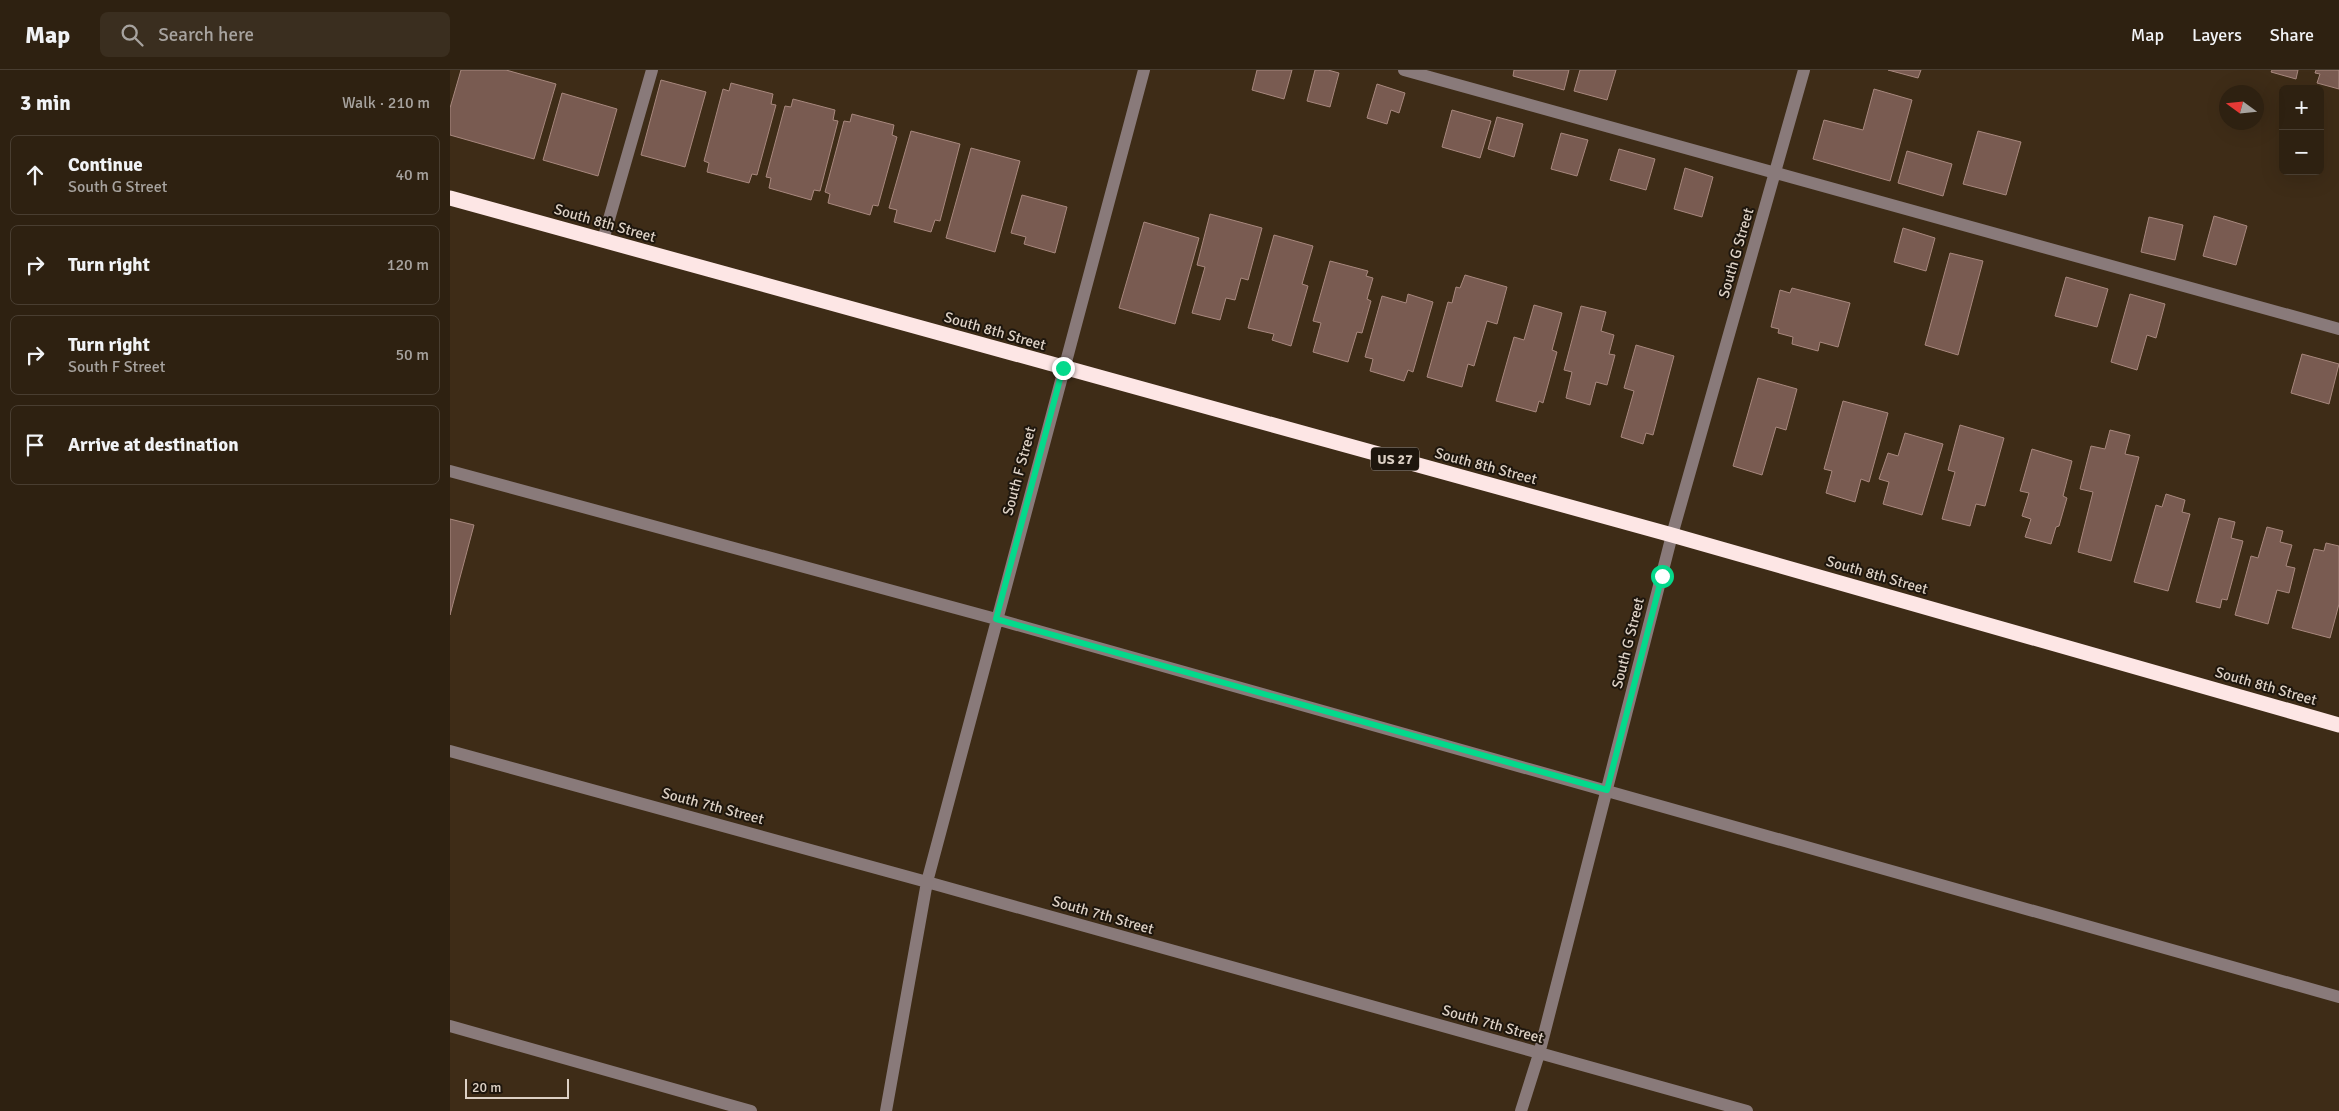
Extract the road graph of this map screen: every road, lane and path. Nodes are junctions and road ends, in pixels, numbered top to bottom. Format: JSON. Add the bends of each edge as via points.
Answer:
{"nodes":[{"id":1,"x":652,"y":70,"type":"edge"},
{"id":2,"x":1144,"y":70,"type":"edge"},
{"id":3,"x":1404,"y":70,"type":"edge"},
{"id":4,"x":1804,"y":70,"type":"edge"},
{"id":5,"x":1776,"y":173,"type":"junction"},
{"id":6,"x":450,"y":198,"type":"edge"},
{"id":7,"x":603,"y":240,"type":"junction"},
{"id":8,"x":2339,"y":329,"type":"edge"},
{"id":9,"x":1063,"y":368,"type":"junction"},
{"id":10,"x":450,"y":470,"type":"edge"},
{"id":11,"x":1672,"y":535,"type":"junction"},
{"id":12,"x":996,"y":619,"type":"junction"},
{"id":13,"x":2339,"y":725,"type":"edge"},
{"id":14,"x":450,"y":751,"type":"edge"},
{"id":15,"x":1607,"y":790,"type":"junction"},
{"id":16,"x":926,"y":882,"type":"junction"},
{"id":17,"x":2339,"y":997,"type":"edge"},
{"id":18,"x":450,"y":1026,"type":"edge"},
{"id":19,"x":1539,"y":1054,"type":"junction"},
{"id":20,"x":751,"y":1111,"type":"edge"},
{"id":21,"x":886,"y":1111,"type":"edge"},
{"id":22,"x":1521,"y":1111,"type":"edge"},
{"id":23,"x":1747,"y":1111,"type":"edge"}],
"edges":[{"from":1,"to":7,"type":"street"},
{"from":2,"to":9,"type":"street","name":"South F Street"},
{"from":3,"to":5,"type":"street"},
{"from":4,"to":5,"type":"street","name":"South G Street"},
{"from":5,"to":8,"type":"street"},
{"from":5,"to":11,"type":"street","name":"South G Street"},
{"from":6,"to":7,"type":"highway","name":"South 8th Street","number":"US 27"},
{"from":7,"to":9,"type":"highway","name":"South 8th Street","number":"US 27"},
{"from":9,"to":11,"type":"highway","name":"South 8th Street","number":"US 27"},
{"from":9,"to":12,"type":"street","name":"South F Street"},
{"from":10,"to":12,"type":"street"},
{"from":11,"to":13,"type":"highway","name":"South 8th Street","number":"US 27"},
{"from":11,"to":15,"type":"street","name":"South G Street"},
{"from":12,"to":15,"type":"street"},
{"from":12,"to":16,"type":"street","name":"South F Street"},
{"from":14,"to":16,"type":"street","name":"South 7th Street"},
{"from":15,"to":17,"type":"street"},
{"from":15,"to":19,"type":"street","name":"South G Street"},
{"from":16,"to":19,"type":"street","name":"South 7th Street"},
{"from":16,"to":21,"type":"street","name":"South F Street"},
{"from":18,"to":20,"type":"street"},
{"from":19,"to":22,"type":"street","name":"South G Street"},
{"from":19,"to":23,"type":"street","name":"South 7th Street"}]}
